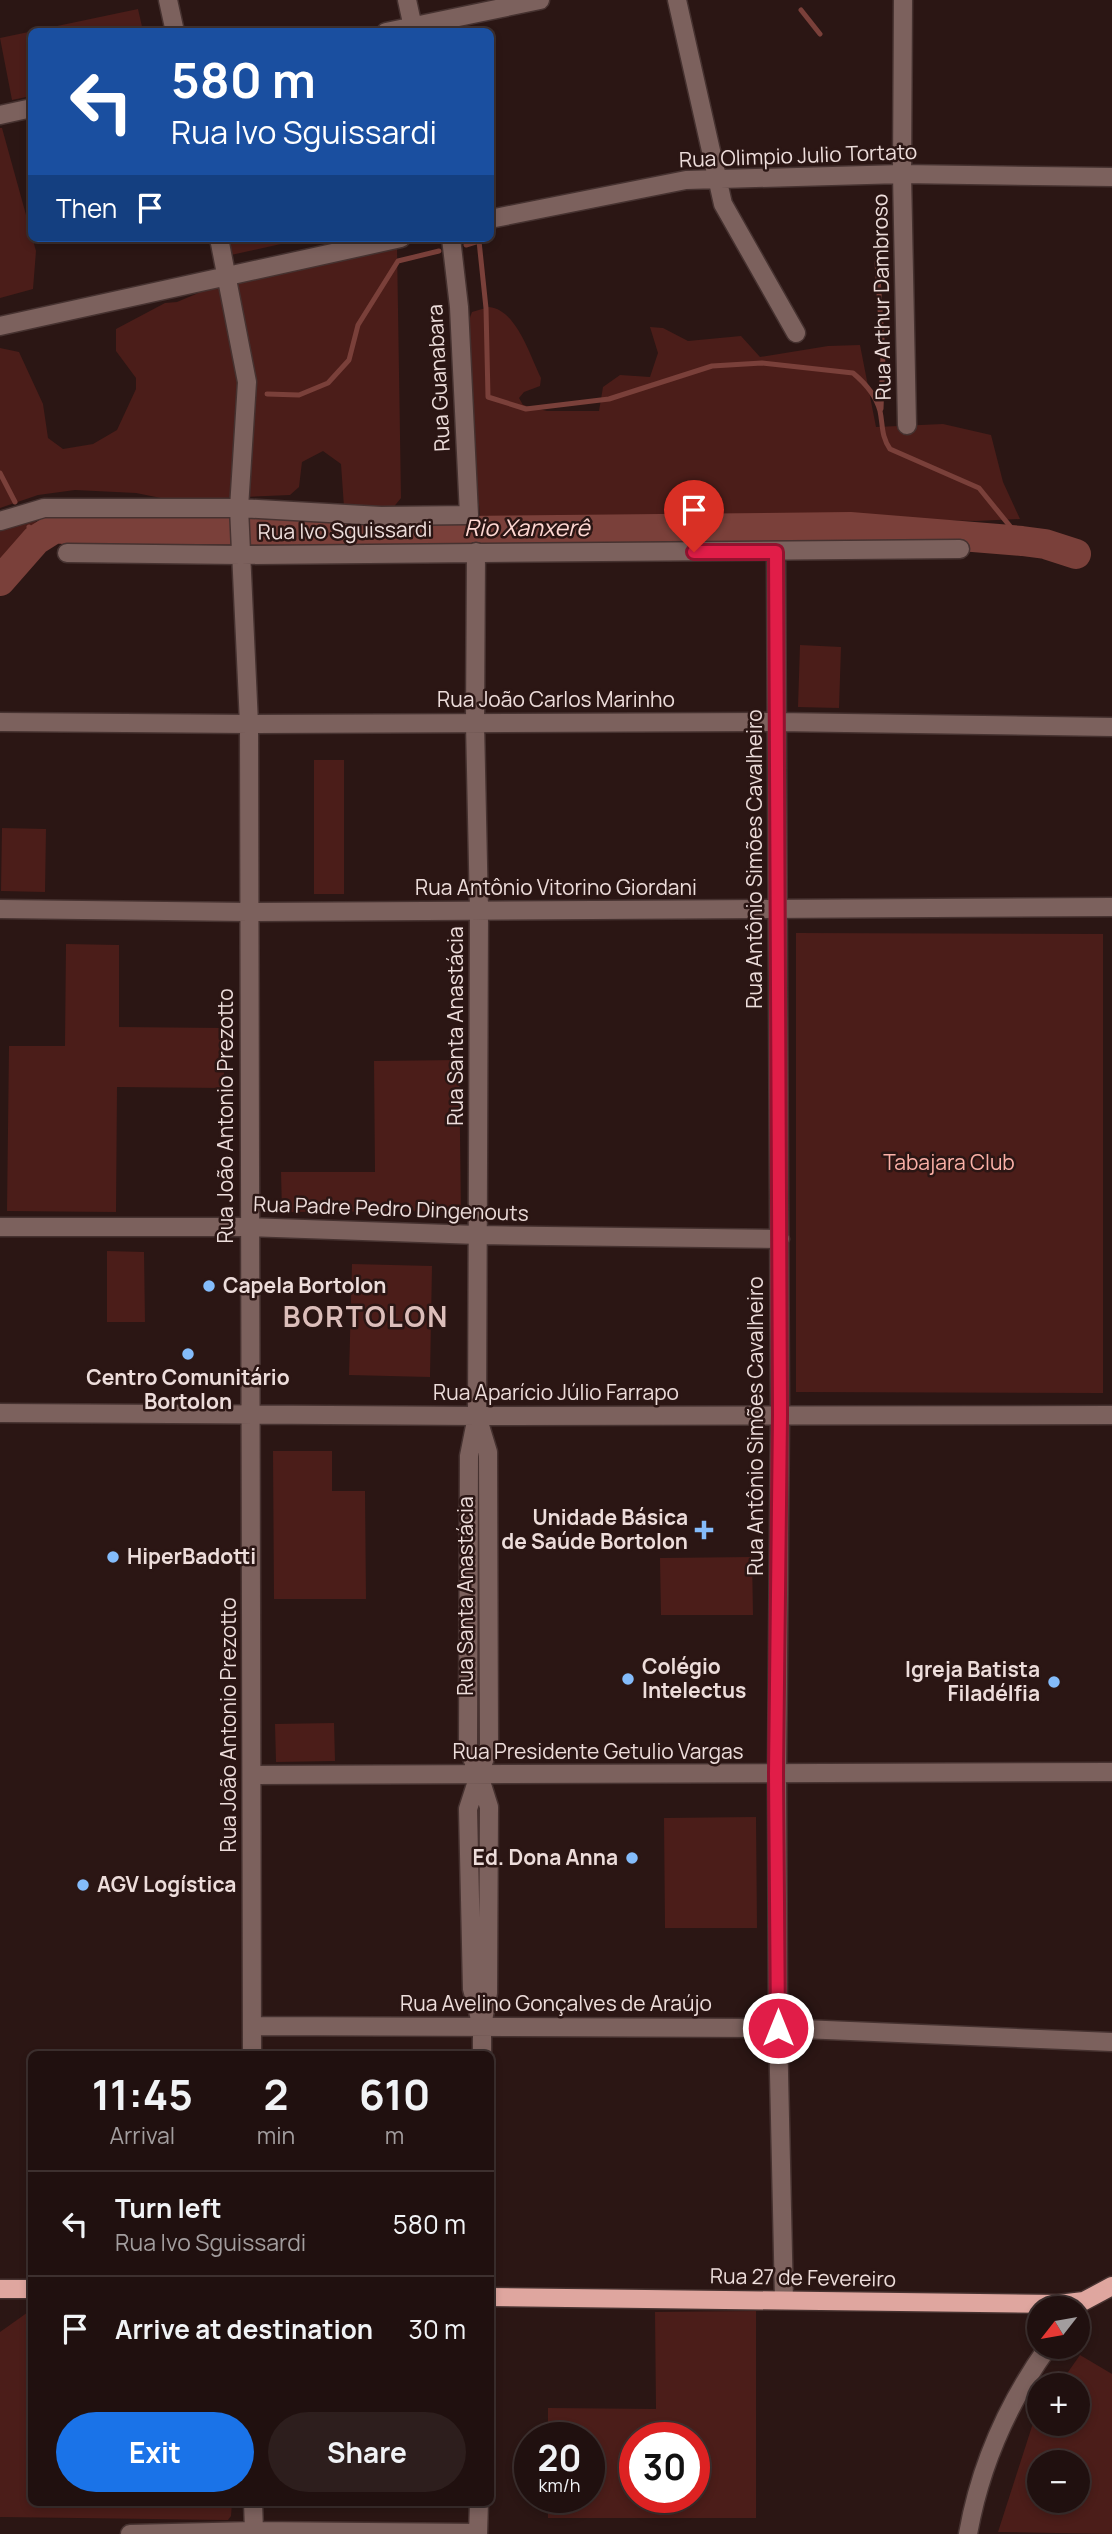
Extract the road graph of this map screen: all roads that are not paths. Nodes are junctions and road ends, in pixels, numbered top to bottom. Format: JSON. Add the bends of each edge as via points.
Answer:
{"nodes":[{"id":1,"x":168,"y":0,"type":"edge"},
{"id":2,"x":407,"y":0,"type":"edge"},
{"id":3,"x":540,"y":0,"type":"edge"},
{"id":4,"x":677,"y":0,"type":"edge"},
{"id":5,"x":903,"y":0,"type":"edge"},
{"id":6,"x":174,"y":28,"type":"edge"},
{"id":7,"x":413,"y":28,"type":"edge"},
{"id":8,"x":417,"y":28,"type":"edge"},
{"id":9,"x":28,"y":109,"type":"edge"},
{"id":10,"x":0,"y":115,"type":"edge"},
{"id":11,"x":902,"y":174,"type":"junction"},
{"id":12,"x":1112,"y":177,"type":"edge"},
{"id":13,"x":716,"y":178,"type":"junction"},
{"id":14,"x":494,"y":218,"type":"edge"},
{"id":15,"x":220,"y":242,"type":"edge"},
{"id":16,"x":383,"y":242,"type":"edge"},
{"id":17,"x":452,"y":242,"type":"edge"},
{"id":18,"x":227,"y":276,"type":"junction"},
{"id":19,"x":0,"y":326,"type":"edge"},
{"id":20,"x":796,"y":333,"type":"dead end"},
{"id":21,"x":907,"y":425,"type":"dead end"},
{"id":22,"x":469,"y":515,"type":"joint"},
{"id":23,"x":0,"y":521,"type":"edge"},
{"id":24,"x":240,"y":533,"type":"junction"},
{"id":25,"x":960,"y":548,"type":"dead end"},
{"id":26,"x":476,"y":552,"type":"junction"},
{"id":27,"x":776,"y":552,"type":"junction"},
{"id":28,"x":67,"y":553,"type":"dead end"},
{"id":29,"x":0,"y":722,"type":"edge"},
{"id":30,"x":777,"y":722,"type":"junction"},
{"id":31,"x":475,"y":723,"type":"junction"},
{"id":32,"x":249,"y":724,"type":"junction"},
{"id":33,"x":1112,"y":727,"type":"edge"},
{"id":34,"x":1112,"y":907,"type":"edge"},
{"id":35,"x":0,"y":909,"type":"edge"},
{"id":36,"x":777,"y":910,"type":"junction"},
{"id":37,"x":479,"y":911,"type":"junction"},
{"id":38,"x":248,"y":912,"type":"junction"},
{"id":39,"x":0,"y":1227,"type":"edge"},
{"id":40,"x":249,"y":1227,"type":"junction"},
{"id":41,"x":478,"y":1235,"type":"junction"},
{"id":42,"x":780,"y":1239,"type":"junction"},
{"id":43,"x":0,"y":1413,"type":"edge"},
{"id":44,"x":251,"y":1415,"type":"junction"},
{"id":45,"x":780,"y":1415,"type":"junction"},
{"id":46,"x":1112,"y":1415,"type":"edge"},
{"id":47,"x":477,"y":1416,"type":"junction"},
{"id":48,"x":469,"y":1520,"type":"junction"},
{"id":49,"x":488,"y":1520,"type":"junction"},
{"id":50,"x":468,"y":1594,"type":"junction"},
{"id":51,"x":488,"y":1594,"type":"junction"},
{"id":52,"x":468,"y":1674,"type":"junction"},
{"id":53,"x":489,"y":1674,"type":"junction"},
{"id":54,"x":1112,"y":1772,"type":"edge"},
{"id":55,"x":776,"y":1774,"type":"junction"},
{"id":56,"x":252,"y":1775,"type":"junction"},
{"id":57,"x":479,"y":1775,"type":"junction"},
{"id":58,"x":470,"y":1865,"type":"junction"},
{"id":59,"x":490,"y":1866,"type":"junction"},
{"id":60,"x":471,"y":1930,"type":"junction"},
{"id":61,"x":490,"y":1931,"type":"junction"},
{"id":62,"x":252,"y":2026,"type":"junction"},
{"id":63,"x":482,"y":2026,"type":"junction"},
{"id":64,"x":778,"y":2028,"type":"junction"},
{"id":65,"x":1112,"y":2042,"type":"edge"},
{"id":66,"x":252,"y":2051,"type":"edge"},
{"id":67,"x":482,"y":2051,"type":"edge"},
{"id":68,"x":1112,"y":2286,"type":"edge"},
{"id":69,"x":0,"y":2289,"type":"edge"},
{"id":70,"x":28,"y":2289,"type":"edge"},
{"id":71,"x":494,"y":2297,"type":"edge"},
{"id":72,"x":1090,"y":2299,"type":"edge"},
{"id":73,"x":784,"y":2300,"type":"junction"},
{"id":74,"x":1027,"y":2304,"type":"edge"},
{"id":75,"x":1039,"y":2359,"type":"edge"},
{"id":76,"x":253,"y":2506,"type":"edge"},
{"id":77,"x":479,"y":2506,"type":"edge"},
{"id":78,"x":254,"y":2530,"type":"junction"},
{"id":79,"x":478,"y":2533,"type":"edge"},
{"id":80,"x":130,"y":2534,"type":"edge"},
{"id":81,"x":968,"y":2534,"type":"edge"}],
"edges":[{"from":1,"to":6,"type":"street"},
{"from":2,"to":7,"type":"street"},
{"from":3,"to":8,"type":"street"},
{"from":4,"to":13,"type":"street"},
{"from":5,"to":11,"type":"street","name":"Rua Arthur Dambroso"},
{"from":9,"to":10,"type":"street"},
{"from":11,"to":12,"type":"street","name":"Rua Olimpio Julio Tortato"},
{"from":11,"to":13,"type":"street","name":"Rua Olimpio Julio Tortato"},
{"from":11,"to":21,"type":"street","name":"Rua Arthur Dambroso"},
{"from":13,"to":14,"type":"street","name":"Rua Olimpio Julio Tortato"},
{"from":13,"to":20,"type":"street","via":[[723,204]]},
{"from":15,"to":18,"type":"street","name":"Rua João Antonio Prezotto"},
{"from":16,"to":18,"type":"street"},
{"from":17,"to":22,"type":"street","name":"Rua Guanabara"},
{"from":18,"to":19,"type":"street"},
{"from":18,"to":24,"type":"street","name":"Rua João Antonio Prezotto","via":[[247,382]]},
{"from":22,"to":24,"type":"street","name":"Rua Ivo Sguissardi","via":[[381,516]]},
{"from":23,"to":24,"type":"street","name":"Rua Ivo Sguissardi","via":[[44,508]]},
{"from":24,"to":26,"type":"street","name":"Rua Ivo Sguissardi"},
{"from":24,"to":28,"type":"street","name":"Rua Ivo Sguissardi"},
{"from":24,"to":32,"type":"street","name":"Rua João Antonio Prezotto"},
{"from":25,"to":27,"type":"street","name":"Rua Ivo Sguissardi"},
{"from":26,"to":27,"type":"street","name":"Rua Ivo Sguissardi"},
{"from":26,"to":31,"type":"street","name":"Rua Santa Anastácia"},
{"from":27,"to":30,"type":"street","name":"Rua Antônio Simões Cavalheiro"},
{"from":29,"to":32,"type":"street","name":"Rua João Carlos Marinho"},
{"from":30,"to":31,"type":"street","name":"Rua João Carlos Marinho"},
{"from":30,"to":33,"type":"street","name":"Rua João Carlos Marinho"},
{"from":30,"to":36,"type":"street","name":"Rua Antônio Simões Cavalheiro"},
{"from":31,"to":32,"type":"street","name":"Rua João Carlos Marinho"},
{"from":31,"to":37,"type":"street","name":"Rua Santa Anastácia"},
{"from":32,"to":38,"type":"street","name":"Rua João Antonio Prezotto"},
{"from":34,"to":36,"type":"street","name":"Rua Antônio Vitorino Giordani"},
{"from":35,"to":38,"type":"street","name":"Rua Antônio Vitorino Giordani"},
{"from":36,"to":37,"type":"street","name":"Rua Antônio Vitorino Giordani"},
{"from":36,"to":42,"type":"street","name":"Rua Antônio Simões Cavalheiro"},
{"from":37,"to":38,"type":"street","name":"Rua Antônio Vitorino Giordani"},
{"from":37,"to":41,"type":"street","name":"Rua Santa Anastácia"},
{"from":38,"to":40,"type":"street","name":"Rua João Antonio Prezotto"},
{"from":39,"to":40,"type":"street","name":"Rua Padre Pedro Dingenouts"},
{"from":40,"to":41,"type":"street","name":"Rua Padre Pedro Dingenouts"},
{"from":40,"to":44,"type":"street","name":"Rua João Antonio Prezotto"},
{"from":41,"to":42,"type":"street","name":"Rua Padre Pedro Dingenouts"},
{"from":41,"to":47,"type":"street","name":"Rua Santa Anastácia"},
{"from":42,"to":45,"type":"street","name":"Rua Antônio Simões Cavalheiro"},
{"from":43,"to":44,"type":"street","name":"Rua Aparício Júlio Farrapo"},
{"from":44,"to":47,"type":"street","name":"Rua Aparício Júlio Farrapo"},
{"from":44,"to":56,"type":"street","name":"Rua João Antonio Prezotto"},
{"from":45,"to":46,"type":"street","name":"Rua Aparício Júlio Farrapo"},
{"from":45,"to":47,"type":"street","name":"Rua Aparício Júlio Farrapo"},
{"from":45,"to":55,"type":"street","name":"Rua Antônio Simões Cavalheiro"},
{"from":47,"to":48,"type":"street","name":"Rua Santa Anastácia","via":[[469,1456]]},
{"from":47,"to":49,"type":"street","name":"Rua Santa Anastácia","via":[[488,1452]]},
{"from":48,"to":49,"type":"street"},
{"from":48,"to":50,"type":"street","name":"Rua Santa Anastácia"},
{"from":49,"to":51,"type":"street","name":"Rua Santa Anastácia"},
{"from":50,"to":51,"type":"street"},
{"from":50,"to":52,"type":"street","name":"Rua Santa Anastácia"},
{"from":51,"to":53,"type":"street","name":"Rua Santa Anastácia"},
{"from":52,"to":53,"type":"street"},
{"from":52,"to":57,"type":"street","name":"Rua Santa Anastácia","via":[[468,1748]]},
{"from":53,"to":57,"type":"street","name":"Rua Santa Anastácia","via":[[489,1746]]},
{"from":54,"to":55,"type":"street","name":"Rua Presidente Getulio Vargas"},
{"from":55,"to":57,"type":"street","name":"Rua Presidente Getulio Vargas"},
{"from":55,"to":64,"type":"street","name":"Rua Antônio Simões Cavalheiro"},
{"from":56,"to":57,"type":"street","name":"Rua Presidente Getulio Vargas"},
{"from":56,"to":62,"type":"street","name":"Rua João Antonio Prezotto"},
{"from":57,"to":58,"type":"street","name":"Rua Santa Anastácia","via":[[468,1809]]},
{"from":57,"to":59,"type":"street","name":"Rua Santa Anastácia","via":[[489,1807]]},
{"from":58,"to":59,"type":"street"},
{"from":58,"to":60,"type":"street","name":"Rua Santa Anastácia"},
{"from":59,"to":61,"type":"street","name":"Rua Santa Anastácia"},
{"from":60,"to":61,"type":"street"},
{"from":60,"to":63,"type":"street","name":"Rua Santa Anastácia","via":[[472,1989]]},
{"from":61,"to":63,"type":"street","name":"Rua Santa Anastácia"},
{"from":62,"to":63,"type":"street","name":"Rua Avelino Gonçalves de Araújo"},
{"from":62,"to":66,"type":"street","name":"Rua João Antonio Prezotto"},
{"from":63,"to":64,"type":"street","name":"Rua Avelino Gonçalves de Araújo"},
{"from":63,"to":67,"type":"street","name":"Rua Santa Anastácia"},
{"from":64,"to":65,"type":"street","name":"Rua Avelino Gonçalves de Araújo"},
{"from":64,"to":73,"type":"street","name":"Rua Antônio Simões Cavalheiro"},
{"from":68,"to":72,"type":"main road","name":"Rua 27 de Fevereiro"},
{"from":69,"to":70,"type":"main road"},
{"from":71,"to":73,"type":"main road","name":"Rua 27 de Fevereiro"},
{"from":73,"to":74,"type":"main road","name":"Rua 27 de Fevereiro"},
{"from":75,"to":81,"type":"street","via":[[1001,2424],[974,2496]]},
{"from":76,"to":78,"type":"street"},
{"from":77,"to":79,"type":"street"},
{"from":78,"to":79,"type":"street"},
{"from":78,"to":80,"type":"street"}]}
